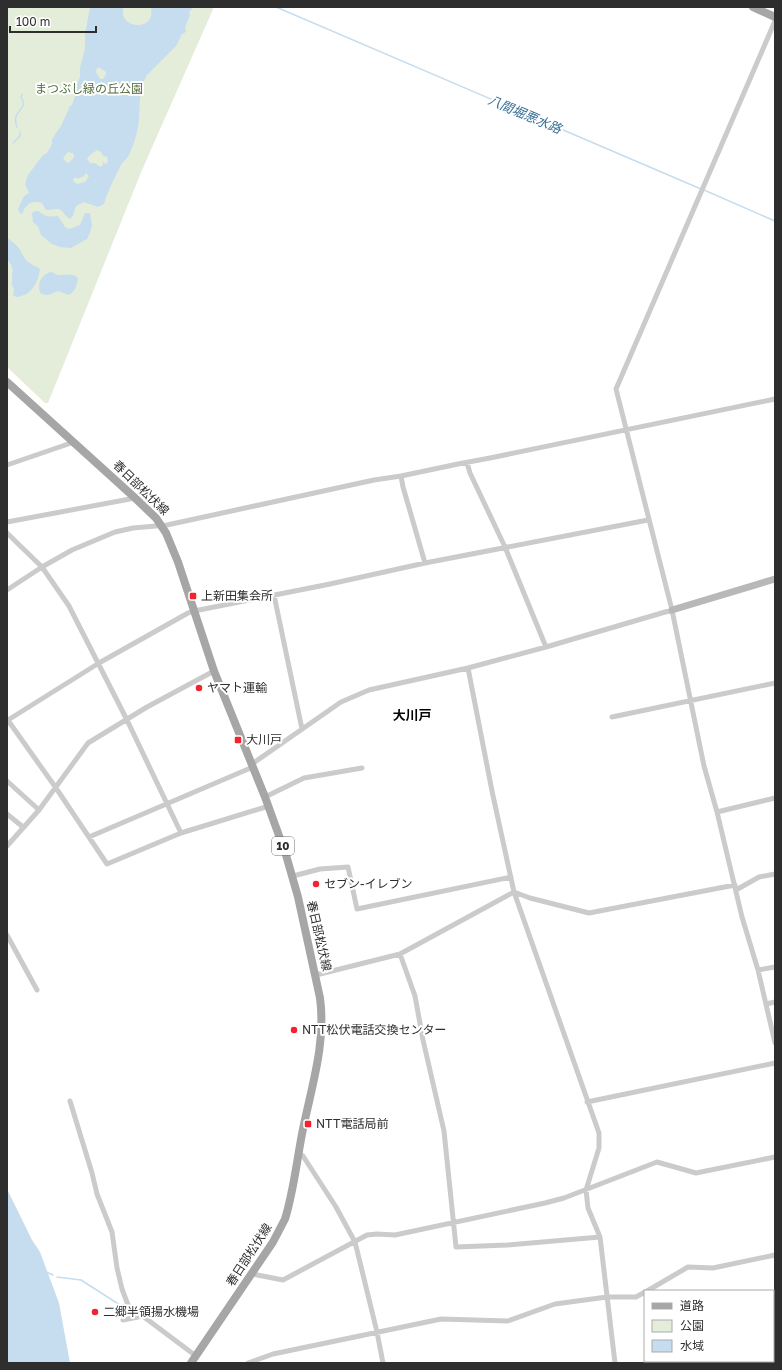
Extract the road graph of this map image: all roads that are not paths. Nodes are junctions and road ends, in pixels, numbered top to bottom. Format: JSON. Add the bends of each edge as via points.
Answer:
{"nodes":[{"id":1,"x":753,"y":7,"type":"edge"},
{"id":2,"x":775,"y":17,"type":"edge"},
{"id":3,"x":775,"y":21,"type":"edge"},
{"id":4,"x":7,"y":382,"type":"edge"},
{"id":5,"x":775,"y":399,"type":"edge"},
{"id":6,"x":626,"y":430,"type":"junction"},
{"id":7,"x":74,"y":442,"type":"junction"},
{"id":8,"x":467,"y":463,"type":"junction"},
{"id":9,"x":7,"y":465,"type":"edge"},
{"id":10,"x":401,"y":476,"type":"junction"},
{"id":11,"x":134,"y":497,"type":"junction"},
{"id":12,"x":648,"y":520,"type":"junction"},
{"id":13,"x":7,"y":522,"type":"edge"},
{"id":14,"x":162,"y":525,"type":"junction"},
{"id":15,"x":7,"y":533,"type":"edge"},
{"id":16,"x":505,"y":547,"type":"junction"},
{"id":17,"x":425,"y":563,"type":"junction"},
{"id":18,"x":42,"y":567,"type":"junction"},
{"id":19,"x":775,"y":579,"type":"edge"},
{"id":20,"x":7,"y":590,"type":"edge"},
{"id":21,"x":274,"y":595,"type":"junction"},
{"id":22,"x":672,"y":610,"type":"junction"},
{"id":23,"x":194,"y":611,"type":"junction"},
{"id":24,"x":546,"y":647,"type":"junction"},
{"id":25,"x":99,"y":663,"type":"junction"},
{"id":26,"x":468,"y":668,"type":"junction"},
{"id":27,"x":214,"y":670,"type":"junction"},
{"id":28,"x":775,"y":683,"type":"edge"},
{"id":29,"x":690,"y":700,"type":"junction"},
{"id":30,"x":612,"y":717,"type":"dead end"},
{"id":31,"x":7,"y":720,"type":"edge"},
{"id":32,"x":127,"y":720,"type":"junction"},
{"id":33,"x":302,"y":729,"type":"junction"},
{"id":34,"x":253,"y":766,"type":"junction"},
{"id":35,"x":362,"y":768,"type":"dead end"},
{"id":36,"x":7,"y":781,"type":"edge"},
{"id":37,"x":56,"y":788,"type":"junction"},
{"id":38,"x":265,"y":797,"type":"junction"},
{"id":39,"x":775,"y":798,"type":"edge"},
{"id":40,"x":167,"y":804,"type":"junction"},
{"id":41,"x":269,"y":806,"type":"junction"},
{"id":42,"x":39,"y":810,"type":"junction"},
{"id":43,"x":717,"y":812,"type":"junction"},
{"id":44,"x":7,"y":814,"type":"edge"},
{"id":45,"x":24,"y":827,"type":"junction"},
{"id":46,"x":181,"y":833,"type":"junction"},
{"id":47,"x":89,"y":837,"type":"junction"},
{"id":48,"x":7,"y":846,"type":"edge"},
{"id":49,"x":775,"y":874,"type":"edge"},
{"id":50,"x":293,"y":876,"type":"junction"},
{"id":51,"x":511,"y":877,"type":"junction"},
{"id":52,"x":735,"y":888,"type":"junction"},
{"id":53,"x":514,"y":892,"type":"junction"},
{"id":54,"x":7,"y":935,"type":"edge"},
{"id":55,"x":400,"y":954,"type":"junction"},
{"id":56,"x":775,"y":967,"type":"edge"},
{"id":57,"x":758,"y":970,"type":"junction"},
{"id":58,"x":316,"y":976,"type":"junction"},
{"id":59,"x":37,"y":990,"type":"dead end"},
{"id":60,"x":775,"y":1002,"type":"edge"},
{"id":61,"x":766,"y":1004,"type":"junction"},
{"id":62,"x":775,"y":1043,"type":"edge"},
{"id":63,"x":775,"y":1063,"type":"edge"},
{"id":64,"x":70,"y":1101,"type":"dead end"},
{"id":65,"x":587,"y":1102,"type":"junction"},
{"id":66,"x":302,"y":1156,"type":"dead end"},
{"id":67,"x":775,"y":1157,"type":"edge"},
{"id":68,"x":586,"y":1190,"type":"junction"},
{"id":69,"x":453,"y":1222,"type":"junction"},
{"id":70,"x":600,"y":1237,"type":"junction"},
{"id":71,"x":355,"y":1242,"type":"junction"},
{"id":72,"x":775,"y":1255,"type":"edge"},
{"id":73,"x":252,"y":1274,"type":"junction"},
{"id":74,"x":650,"y":1290,"type":"edge"},
{"id":75,"x":644,"y":1293,"type":"edge"},
{"id":76,"x":607,"y":1297,"type":"junction"},
{"id":77,"x":143,"y":1316,"type":"junction"},
{"id":78,"x":122,"y":1320,"type":"dead end"},
{"id":79,"x":377,"y":1332,"type":"junction"},
{"id":80,"x":196,"y":1356,"type":"junction"},
{"id":81,"x":191,"y":1363,"type":"edge"},
{"id":82,"x":248,"y":1363,"type":"edge"},
{"id":83,"x":383,"y":1363,"type":"edge"},
{"id":84,"x":615,"y":1363,"type":"edge"}],
"edges":[{"from":1,"to":2,"type":"main road"},
{"from":3,"to":6,"type":"street","via":[[616,389]]},
{"from":4,"to":7,"type":"main road","name":"春日部松伏線","number":"10"},
{"from":5,"to":6,"type":"street"},
{"from":6,"to":8,"type":"street"},
{"from":6,"to":12,"type":"street"},
{"from":7,"to":9,"type":"street"},
{"from":7,"to":11,"type":"main road","name":"春日部松伏線","number":"10"},
{"from":8,"to":10,"type":"street"},
{"from":8,"to":16,"type":"street"},
{"from":10,"to":14,"type":"street"},
{"from":10,"to":17,"type":"street"},
{"from":11,"to":13,"type":"street"},
{"from":11,"to":14,"type":"main road","name":"春日部松伏線","number":"10"},
{"from":12,"to":16,"type":"street"},
{"from":12,"to":22,"type":"street"},
{"from":14,"to":18,"type":"street","via":[[115,532],[72,550]]},
{"from":14,"to":23,"type":"main road","name":"春日部松伏線","number":"10","via":[[178,562]]},
{"from":15,"to":18,"type":"street"},
{"from":16,"to":17,"type":"street"},
{"from":16,"to":24,"type":"street"},
{"from":17,"to":21,"type":"street"},
{"from":18,"to":20,"type":"street"},
{"from":18,"to":25,"type":"street","via":[[69,606]]},
{"from":19,"to":22,"type":"street"},
{"from":21,"to":23,"type":"street"},
{"from":21,"to":33,"type":"street"},
{"from":22,"to":24,"type":"street"},
{"from":22,"to":29,"type":"street"},
{"from":23,"to":25,"type":"street"},
{"from":23,"to":27,"type":"main road","name":"春日部松伏線","number":"10"},
{"from":24,"to":26,"type":"street"},
{"from":25,"to":31,"type":"street"},
{"from":25,"to":32,"type":"street"},
{"from":26,"to":33,"type":"street","via":[[367,690],[341,702]]},
{"from":26,"to":51,"type":"street"},
{"from":27,"to":32,"type":"street"},
{"from":27,"to":34,"type":"main road","name":"春日部松伏線","number":"10"},
{"from":28,"to":29,"type":"street"},
{"from":29,"to":30,"type":"street"},
{"from":29,"to":43,"type":"street"},
{"from":31,"to":37,"type":"street"},
{"from":32,"to":37,"type":"street","via":[[88,743]]},
{"from":32,"to":40,"type":"street"},
{"from":33,"to":34,"type":"street"},
{"from":34,"to":38,"type":"main road","name":"春日部松伏線","number":"10"},
{"from":34,"to":40,"type":"street"},
{"from":35,"to":38,"type":"street","via":[[304,778]]},
{"from":36,"to":42,"type":"street"},
{"from":37,"to":42,"type":"street"},
{"from":37,"to":47,"type":"street"},
{"from":38,"to":41,"type":"main road","name":"春日部松伏線","number":"10"},
{"from":39,"to":43,"type":"street"},
{"from":40,"to":46,"type":"street"},
{"from":40,"to":47,"type":"street"},
{"from":41,"to":46,"type":"street"},
{"from":41,"to":50,"type":"main road","name":"春日部松伏線","number":"10"},
{"from":42,"to":45,"type":"street"},
{"from":43,"to":52,"type":"street"},
{"from":44,"to":45,"type":"street"},
{"from":45,"to":48,"type":"street"},
{"from":46,"to":47,"type":"street","via":[[107,864]]},
{"from":49,"to":52,"type":"street","via":[[759,877]]},
{"from":50,"to":51,"type":"street","via":[[320,869],[348,867],[357,909]]},
{"from":50,"to":58,"type":"main road","name":"春日部松伏線","number":"10"},
{"from":51,"to":53,"type":"street"},
{"from":52,"to":53,"type":"street","via":[[588,912]]},
{"from":52,"to":57,"type":"street"},
{"from":53,"to":55,"type":"street"},
{"from":53,"to":65,"type":"street"},
{"from":54,"to":59,"type":"street"},
{"from":55,"to":58,"type":"street"},
{"from":55,"to":69,"type":"street","via":[[415,996],[444,1131]]},
{"from":56,"to":57,"type":"street"},
{"from":57,"to":61,"type":"street"},
{"from":58,"to":73,"type":"main road","name":"春日部松伏線","number":"10","via":[[322,1015],[320,1043],[288,1210],[273,1242]]},
{"from":60,"to":61,"type":"street"},
{"from":61,"to":62,"type":"street"},
{"from":63,"to":65,"type":"street"},
{"from":64,"to":77,"type":"street","via":[[97,1194],[112,1232],[122,1289],[128,1305]]},
{"from":65,"to":68,"type":"street","via":[[599,1133],[599,1148]]},
{"from":66,"to":71,"type":"street","via":[[336,1207]]},
{"from":67,"to":68,"type":"street","via":[[696,1173],[658,1162]]},
{"from":68,"to":69,"type":"street","via":[[545,1203]]},
{"from":68,"to":70,"type":"street","via":[[588,1208]]},
{"from":69,"to":70,"type":"street","via":[[456,1247]]},
{"from":69,"to":71,"type":"street","via":[[395,1235],[367,1235]]},
{"from":70,"to":76,"type":"street"},
{"from":71,"to":73,"type":"street","via":[[283,1280]]},
{"from":71,"to":79,"type":"street"},
{"from":72,"to":74,"type":"street","via":[[714,1268],[688,1268]]},
{"from":73,"to":80,"type":"main road","name":"春日部松伏線","number":"10"},
{"from":75,"to":76,"type":"street","via":[[636,1297]]},
{"from":76,"to":79,"type":"street","via":[[555,1304],[508,1321],[441,1319]]},
{"from":76,"to":84,"type":"street"},
{"from":77,"to":78,"type":"street"},
{"from":77,"to":80,"type":"street"},
{"from":79,"to":82,"type":"street","via":[[273,1354]]},
{"from":79,"to":83,"type":"street"},
{"from":80,"to":81,"type":"main road","name":"春日部松伏線","number":"10"}]}
